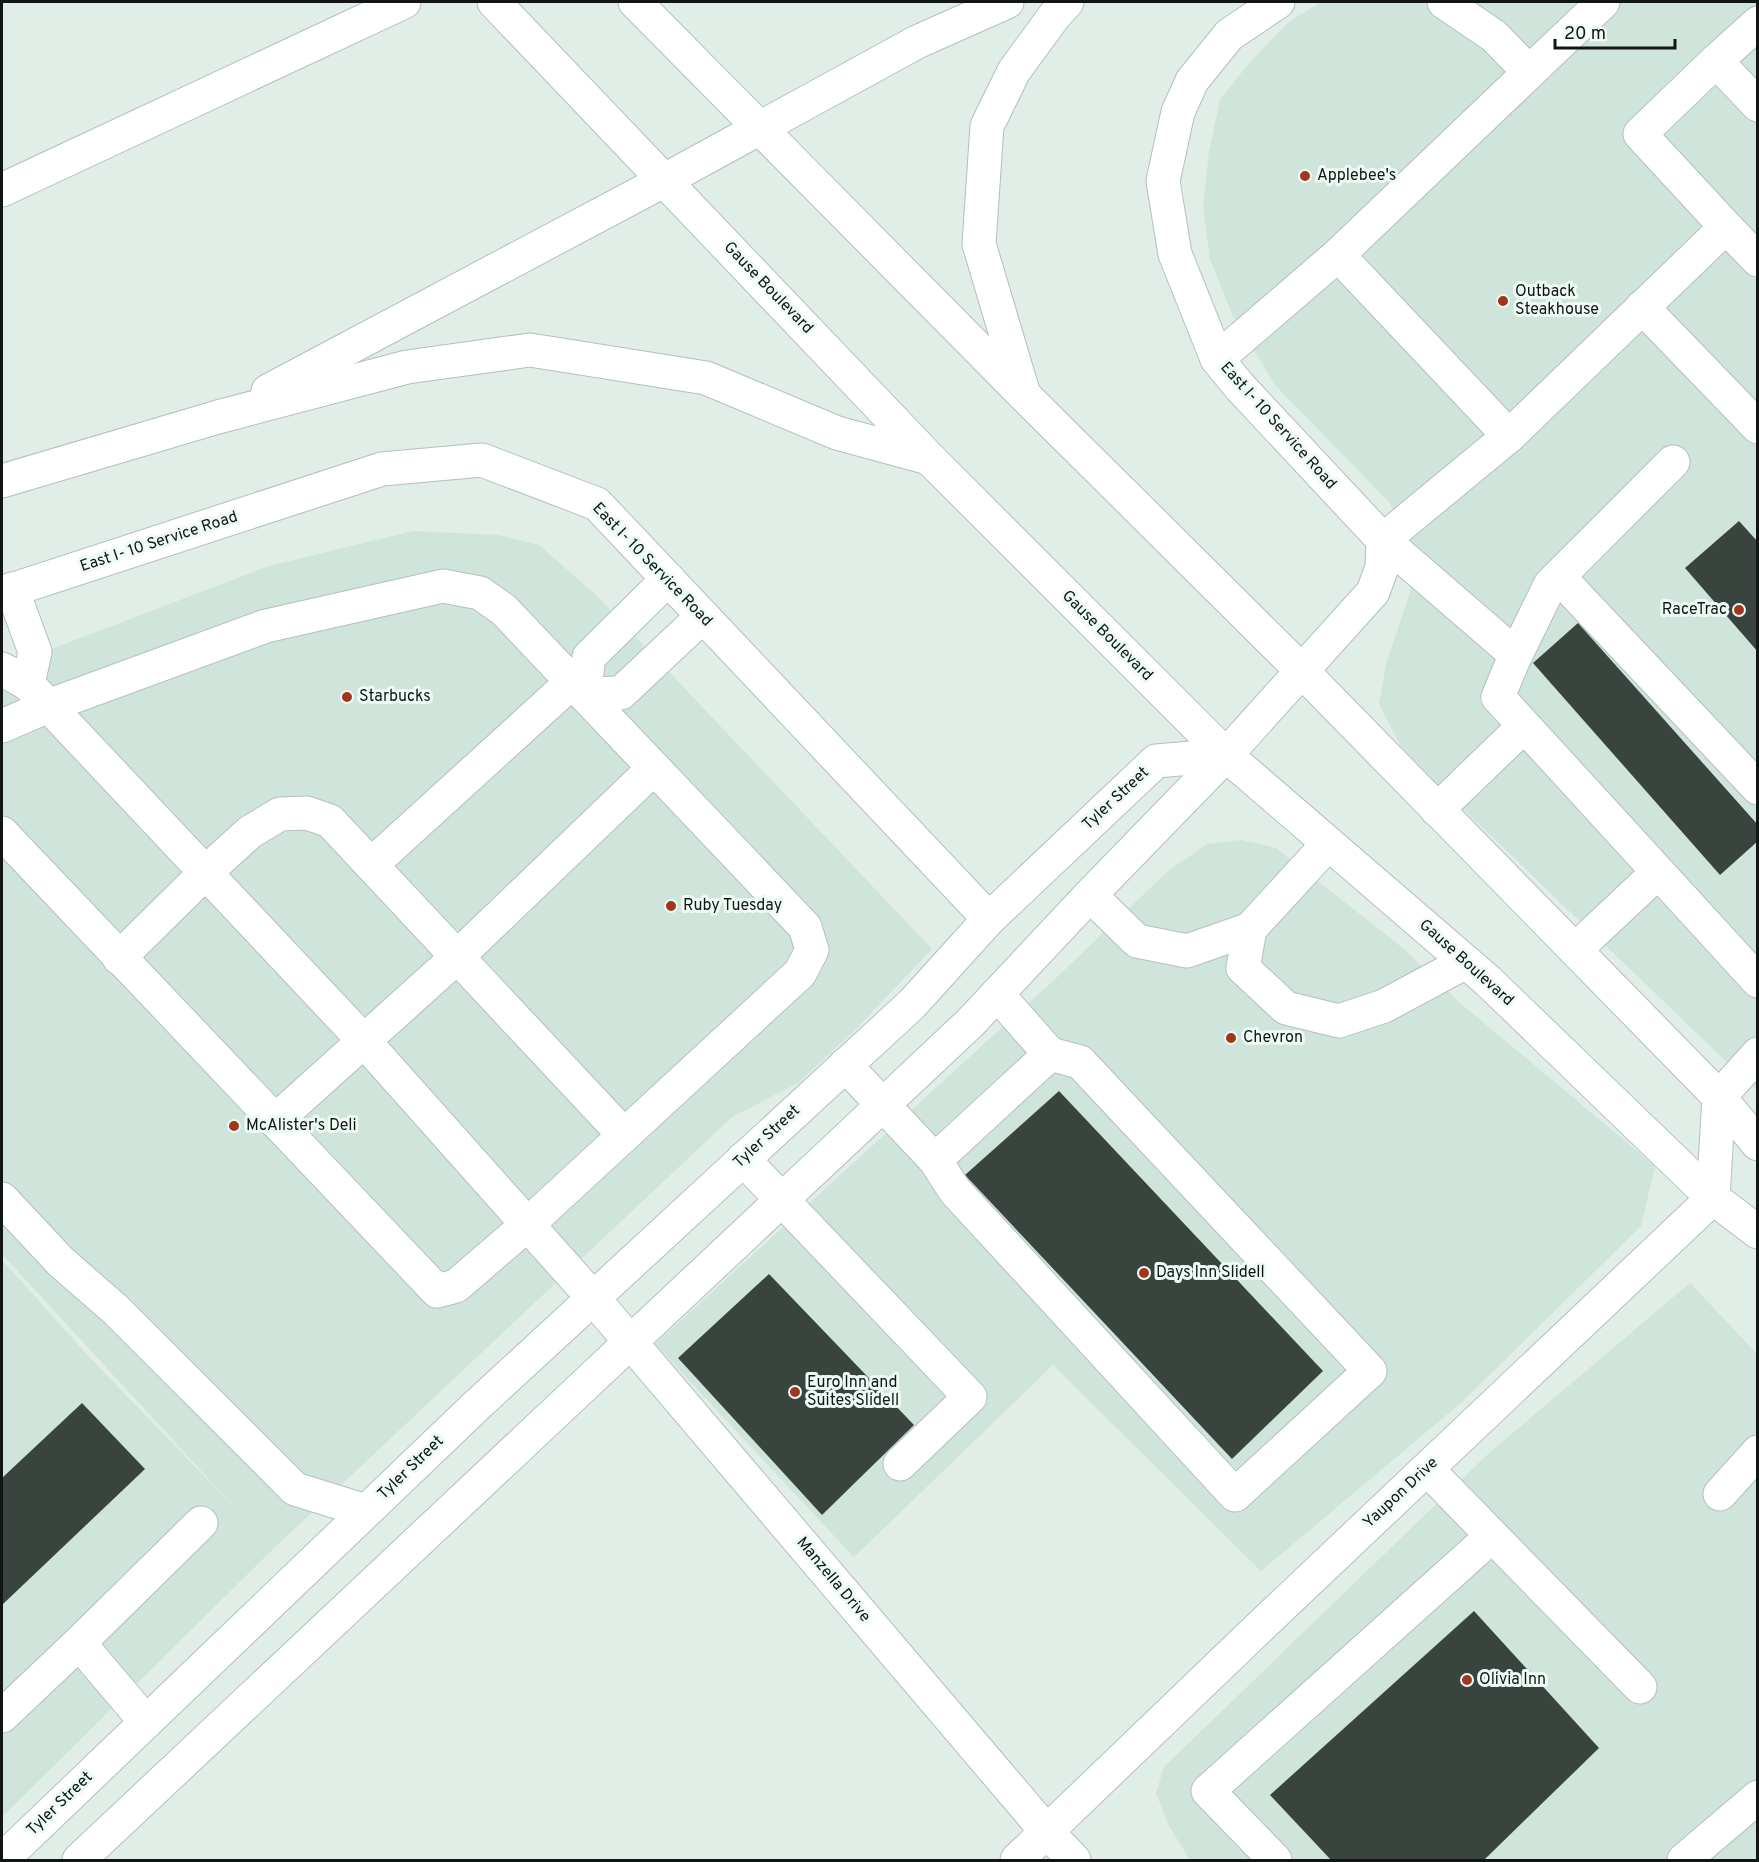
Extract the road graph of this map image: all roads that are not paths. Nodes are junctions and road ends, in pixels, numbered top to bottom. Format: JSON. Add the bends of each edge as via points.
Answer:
{"nodes":[{"id":1,"x":404,"y":2,"type":"edge"},
{"id":2,"x":494,"y":2,"type":"edge"},
{"id":3,"x":635,"y":2,"type":"edge"},
{"id":4,"x":1006,"y":2,"type":"edge"},
{"id":5,"x":1067,"y":2,"type":"edge"},
{"id":6,"x":1278,"y":2,"type":"edge"},
{"id":7,"x":1444,"y":2,"type":"edge"},
{"id":8,"x":1603,"y":2,"type":"edge"},
{"id":9,"x":1758,"y":23,"type":"edge"},
{"id":10,"x":1716,"y":60,"type":"junction"},
{"id":11,"x":1529,"y":72,"type":"junction"},
{"id":12,"x":1758,"y":105,"type":"edge"},
{"id":13,"x":760,"y":128,"type":"junction"},
{"id":14,"x":665,"y":180,"type":"junction"},
{"id":15,"x":2,"y":190,"type":"edge"},
{"id":16,"x":1726,"y":226,"type":"junction"},
{"id":17,"x":1338,"y":255,"type":"junction"},
{"id":18,"x":1758,"y":260,"type":"edge"},
{"id":19,"x":1642,"y":307,"type":"junction"},
{"id":20,"x":1217,"y":359,"type":"junction"},
{"id":21,"x":1024,"y":395,"type":"junction"},
{"id":22,"x":218,"y":417,"type":"junction"},
{"id":23,"x":1758,"y":427,"type":"edge"},
{"id":24,"x":1509,"y":436,"type":"junction"},
{"id":25,"x":929,"y":458,"type":"junction"},
{"id":26,"x":1673,"y":462,"type":"dead end"},
{"id":27,"x":2,"y":481,"type":"edge"},
{"id":28,"x":1383,"y":540,"type":"junction"},
{"id":29,"x":1559,"y":577,"type":"junction"},
{"id":30,"x":668,"y":579,"type":"junction"},
{"id":31,"x":7,"y":591,"type":"edge"},
{"id":32,"x":703,"y":616,"type":"junction"},
{"id":33,"x":1516,"y":655,"type":"junction"},
{"id":34,"x":1302,"y":671,"type":"junction"},
{"id":35,"x":26,"y":686,"type":"edge"},
{"id":36,"x":578,"y":688,"type":"junction"},
{"id":37,"x":2,"y":726,"type":"edge"},
{"id":38,"x":1524,"y":726,"type":"junction"},
{"id":39,"x":1226,"y":755,"type":"junction"},
{"id":40,"x":654,"y":768,"type":"junction"},
{"id":41,"x":1758,"y":788,"type":"edge"},
{"id":42,"x":1437,"y":810,"type":"junction"},
{"id":43,"x":2,"y":833,"type":"edge"},
{"id":44,"x":1328,"y":844,"type":"junction"},
{"id":45,"x":371,"y":865,"type":"junction"},
{"id":46,"x":1658,"y":872,"type":"junction"},
{"id":47,"x":205,"y":873,"type":"junction"},
{"id":48,"x":1090,"y":895,"type":"junction"},
{"id":49,"x":989,"y":919,"type":"junction"},
{"id":50,"x":1250,"y":929,"type":"junction"},
{"id":51,"x":1575,"y":950,"type":"junction"},
{"id":52,"x":457,"y":957,"type":"junction"},
{"id":53,"x":119,"y":958,"type":"junction"},
{"id":54,"x":1466,"y":962,"type":"junction"},
{"id":55,"x":1758,"y":981,"type":"edge"},
{"id":56,"x":996,"y":994,"type":"junction"},
{"id":57,"x":364,"y":1041,"type":"junction"},
{"id":58,"x":1050,"y":1054,"type":"junction"},
{"id":59,"x":1758,"y":1054,"type":"edge"},
{"id":60,"x":845,"y":1065,"type":"junction"},
{"id":61,"x":1719,"y":1097,"type":"junction"},
{"id":62,"x":883,"y":1105,"type":"junction"},
{"id":63,"x":275,"y":1121,"type":"junction"},
{"id":64,"x":624,"y":1135,"type":"junction"},
{"id":65,"x":1758,"y":1144,"type":"edge"},
{"id":66,"x":743,"y":1159,"type":"junction"},
{"id":67,"x":935,"y":1160,"type":"junction"},
{"id":68,"x":1713,"y":1198,"type":"junction"},
{"id":69,"x":2,"y":1199,"type":"edge"},
{"id":70,"x":782,"y":1200,"type":"junction"},
{"id":71,"x":528,"y":1224,"type":"junction"},
{"id":72,"x":1758,"y":1232,"type":"edge"},
{"id":73,"x":593,"y":1298,"type":"junction"},
{"id":74,"x":631,"y":1342,"type":"junction"},
{"id":75,"x":1758,"y":1452,"type":"edge"},
{"id":76,"x":900,"y":1464,"type":"dead end"},
{"id":77,"x":1427,"y":1468,"type":"junction"},
{"id":78,"x":1720,"y":1494,"type":"dead end"},
{"id":79,"x":366,"y":1511,"type":"junction"},
{"id":80,"x":201,"y":1523,"type":"dead end"},
{"id":81,"x":1492,"y":1536,"type":"junction"},
{"id":82,"x":79,"y":1643,"type":"junction"},
{"id":83,"x":1640,"y":1687,"type":"dead end"},
{"id":84,"x":2,"y":1716,"type":"edge"},
{"id":85,"x":146,"y":1722,"type":"junction"},
{"id":86,"x":1758,"y":1797,"type":"edge"},
{"id":87,"x":1047,"y":1832,"type":"junction"},
{"id":88,"x":6,"y":1854,"type":"edge"},
{"id":89,"x":78,"y":1860,"type":"edge"},
{"id":90,"x":1017,"y":1860,"type":"edge"},
{"id":91,"x":1074,"y":1860,"type":"edge"},
{"id":92,"x":1275,"y":1860,"type":"edge"},
{"id":93,"x":1684,"y":1860,"type":"edge"}],
"edges":[{"from":1,"to":15,"type":"main road"},
{"from":2,"to":14,"type":"main road","name":"Gause Boulevard"},
{"from":3,"to":13,"type":"main road"},
{"from":4,"to":13,"type":"main road","via":[[917,42]]},
{"from":5,"to":21,"type":"main road","via":[[1014,71],[987,126],[979,244]]},
{"from":6,"to":20,"type":"main road","name":"East I- 10 Service Road","via":[[1229,35],[1192,81],[1178,112],[1163,181],[1175,255]]},
{"from":7,"to":11,"type":"main road","via":[[1494,36]]},
{"from":8,"to":11,"type":"main road"},
{"from":9,"to":10,"type":"main road"},
{"from":10,"to":12,"type":"main road"},
{"from":10,"to":16,"type":"main road","via":[[1640,134]]},
{"from":11,"to":17,"type":"main road"},
{"from":13,"to":14,"type":"main road"},
{"from":13,"to":21,"type":"main road"},
{"from":14,"to":22,"type":"main road"},
{"from":14,"to":25,"type":"main road","name":"Gause Boulevard"},
{"from":16,"to":18,"type":"main road"},
{"from":16,"to":19,"type":"main road"},
{"from":17,"to":20,"type":"main road"},
{"from":17,"to":24,"type":"main road"},
{"from":19,"to":23,"type":"main road"},
{"from":19,"to":24,"type":"main road"},
{"from":20,"to":28,"type":"main road","name":"East I- 10 Service Road"},
{"from":21,"to":34,"type":"main road"},
{"from":22,"to":25,"type":"main road","via":[[407,368],[530,350],[706,378],[837,433]]},
{"from":22,"to":27,"type":"main road"},
{"from":24,"to":28,"type":"main road"},
{"from":25,"to":39,"type":"main road","name":"Gause Boulevard"},
{"from":26,"to":29,"type":"main road"},
{"from":28,"to":33,"type":"main road","name":"East I- 10 Service Road"},
{"from":28,"to":34,"type":"main road","via":[[1382,567],[1373,592]]},
{"from":29,"to":33,"type":"main road","via":[[1550,585]]},
{"from":29,"to":41,"type":"main road"},
{"from":30,"to":31,"type":"main road","name":"East I- 10 Service Road","via":[[597,504],[482,460],[382,469]]},
{"from":30,"to":32,"type":"main road","name":"East I- 10 Service Road"},
{"from":30,"to":36,"type":"main road","via":[[589,657]]},
{"from":31,"to":35,"type":"main road","via":[[35,652]]},
{"from":32,"to":36,"type":"main road","via":[[621,693]]},
{"from":32,"to":49,"type":"main road","name":"East I- 10 Service Road"},
{"from":33,"to":38,"type":"main road","via":[[1498,698]]},
{"from":34,"to":39,"type":"main road"},
{"from":34,"to":42,"type":"main road"},
{"from":35,"to":36,"type":"main road","via":[[443,586],[480,593],[504,610]]},
{"from":35,"to":37,"type":"main road"},
{"from":35,"to":47,"type":"main road","name":"Manzella Drive"},
{"from":36,"to":40,"type":"main road"},
{"from":36,"to":45,"type":"main road"},
{"from":38,"to":42,"type":"main road"},
{"from":38,"to":46,"type":"main road"},
{"from":39,"to":44,"type":"main road","name":"Gause Boulevard"},
{"from":39,"to":48,"type":"main road"},
{"from":39,"to":49,"type":"main road","name":"Tyler Street","via":[[1156,761]]},
{"from":40,"to":52,"type":"main road"},
{"from":40,"to":64,"type":"main road","via":[[805,927],[813,950],[800,973]]},
{"from":42,"to":51,"type":"main road"},
{"from":43,"to":53,"type":"main road"},
{"from":44,"to":50,"type":"main road"},
{"from":44,"to":54,"type":"main road","name":"Gause Boulevard"},
{"from":45,"to":47,"type":"main road","via":[[330,821],[308,813],[280,814],[250,832]]},
{"from":45,"to":52,"type":"main road"},
{"from":46,"to":51,"type":"main road"},
{"from":46,"to":55,"type":"main road"},
{"from":47,"to":53,"type":"main road"},
{"from":47,"to":57,"type":"main road","name":"Manzella Drive"},
{"from":48,"to":50,"type":"main road","via":[[1137,941],[1187,951]]},
{"from":48,"to":56,"type":"main road"},
{"from":49,"to":60,"type":"main road","name":"Tyler Street","via":[[912,1004]]},
{"from":50,"to":54,"type":"main road","via":[[1243,968],[1286,1008],[1339,1021],[1384,1006]]},
{"from":51,"to":61,"type":"main road"},
{"from":52,"to":57,"type":"main road"},
{"from":52,"to":64,"type":"main road"},
{"from":53,"to":63,"type":"main road"},
{"from":54,"to":68,"type":"main road","name":"Gause Boulevard"},
{"from":56,"to":58,"type":"main road"},
{"from":56,"to":62,"type":"main road"},
{"from":57,"to":63,"type":"main road"},
{"from":57,"to":71,"type":"main road","name":"Manzella Drive"},
{"from":58,"to":67,"type":"main road"},
{"from":58,"to":67,"type":"main road","via":[[1080,1062],[1370,1371],[1235,1495],[955,1191]]},
{"from":59,"to":61,"type":"main road"},
{"from":60,"to":62,"type":"main road"},
{"from":60,"to":66,"type":"main road","name":"Tyler Street"},
{"from":61,"to":65,"type":"main road"},
{"from":61,"to":68,"type":"main road"},
{"from":62,"to":67,"type":"main road"},
{"from":62,"to":70,"type":"main road"},
{"from":63,"to":71,"type":"main road","via":[[437,1291],[456,1286]]},
{"from":64,"to":71,"type":"main road"},
{"from":66,"to":70,"type":"main road"},
{"from":66,"to":73,"type":"main road","name":"Tyler Street"},
{"from":68,"to":72,"type":"main road","name":"Gause Boulevard"},
{"from":68,"to":77,"type":"main road","name":"Yaupon Drive"},
{"from":69,"to":79,"type":"main road","via":[[61,1262],[116,1310],[295,1489]]},
{"from":70,"to":74,"type":"main road"},
{"from":70,"to":76,"type":"main road","via":[[970,1397]]},
{"from":71,"to":73,"type":"main road","name":"Manzella Drive"},
{"from":73,"to":74,"type":"main road","name":"Manzella Drive"},
{"from":73,"to":79,"type":"main road","name":"Tyler Street"},
{"from":74,"to":87,"type":"main road","name":"Manzella Drive"},
{"from":74,"to":89,"type":"main road"},
{"from":75,"to":78,"type":"main road"},
{"from":77,"to":81,"type":"main road"},
{"from":77,"to":87,"type":"main road","name":"Yaupon Drive"},
{"from":79,"to":85,"type":"main road","name":"Tyler Street"},
{"from":80,"to":82,"type":"main road"},
{"from":81,"to":83,"type":"main road"},
{"from":81,"to":92,"type":"main road","via":[[1208,1791]]},
{"from":82,"to":84,"type":"main road"},
{"from":82,"to":85,"type":"main road"},
{"from":85,"to":88,"type":"main road","name":"Tyler Street"},
{"from":86,"to":93,"type":"main road"},
{"from":87,"to":90,"type":"main road","name":"Yaupon Drive"},
{"from":87,"to":91,"type":"main road","name":"Manzella Drive"}]}
